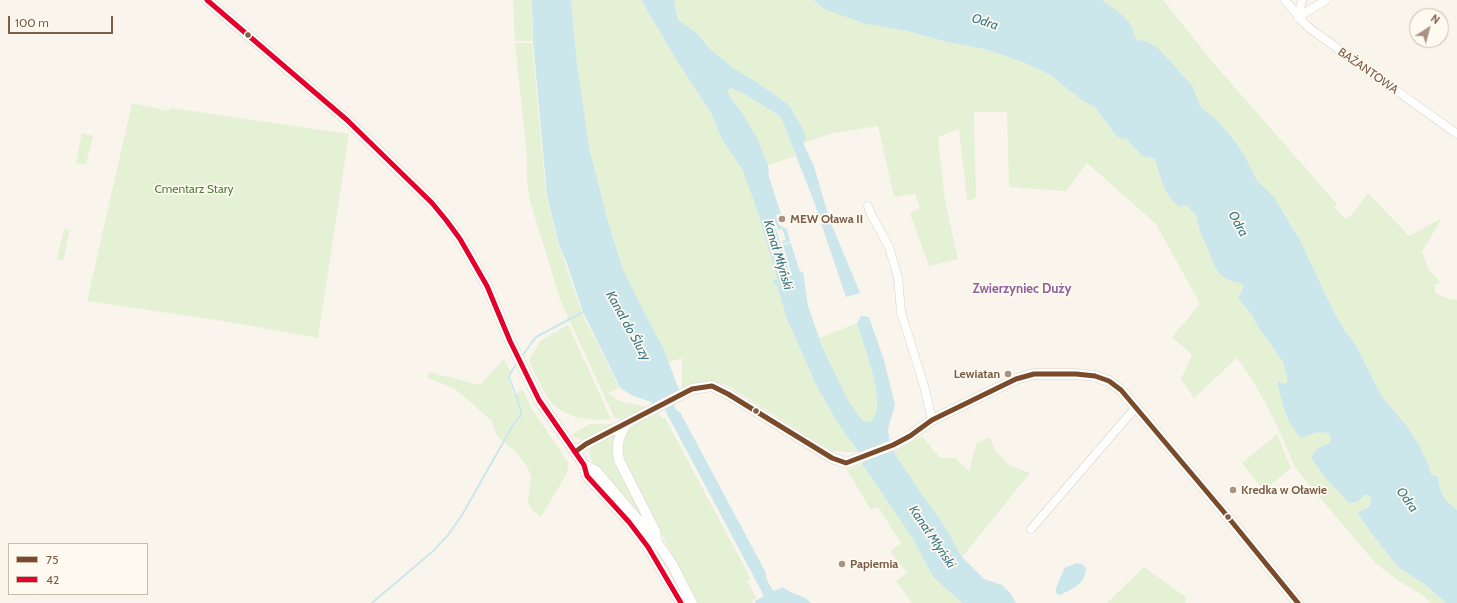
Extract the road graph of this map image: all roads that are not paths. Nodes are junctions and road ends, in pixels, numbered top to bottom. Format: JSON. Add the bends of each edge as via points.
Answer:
{"nodes":[{"id":1,"x":207,"y":0,"type":"edge"},
{"id":2,"x":1285,"y":0,"type":"edge"},
{"id":3,"x":1302,"y":0,"type":"edge"},
{"id":4,"x":1326,"y":0,"type":"edge"},
{"id":5,"x":1298,"y":17,"type":"junction"},
{"id":6,"x":1457,"y":134,"type":"edge"},
{"id":7,"x":868,"y":206,"type":"dead end"},
{"id":8,"x":1136,"y":407,"type":"junction"},
{"id":9,"x":932,"y":420,"type":"junction"},
{"id":10,"x":626,"y":424,"type":"junction"},
{"id":11,"x":575,"y":452,"type":"junction"},
{"id":12,"x":1031,"y":529,"type":"dead end"},
{"id":13,"x":652,"y":544,"type":"junction"},
{"id":14,"x":681,"y":603,"type":"edge"},
{"id":15,"x":692,"y":603,"type":"edge"},
{"id":16,"x":1298,"y":603,"type":"edge"}],
"edges":[{"from":1,"to":11,"type":"street","via":[[347,120],[432,203],[460,238],[487,286],[539,400]]},
{"from":2,"to":5,"type":"street","name":"BAŻANTOWA"},
{"from":3,"to":5,"type":"street"},
{"from":4,"to":5,"type":"street"},
{"from":5,"to":6,"type":"street","name":"BAŻANTOWA","via":[[1337,50]]},
{"from":7,"to":9,"type":"street","via":[[889,247],[898,278],[902,312]]},
{"from":8,"to":9,"type":"street","via":[[1121,390],[1109,381],[1095,376],[1034,374],[1016,379]]},
{"from":8,"to":12,"type":"street"},
{"from":8,"to":16,"type":"street"},
{"from":9,"to":10,"type":"street","via":[[893,445],[846,463],[832,458],[712,386],[692,390]]},
{"from":10,"to":11,"type":"street"},
{"from":10,"to":13,"type":"street","via":[[617,443],[619,460],[655,531]]},
{"from":11,"to":13,"type":"street","via":[[584,465],[587,476]]},
{"from":13,"to":14,"type":"street"},
{"from":13,"to":15,"type":"street","via":[[672,564]]}]}
